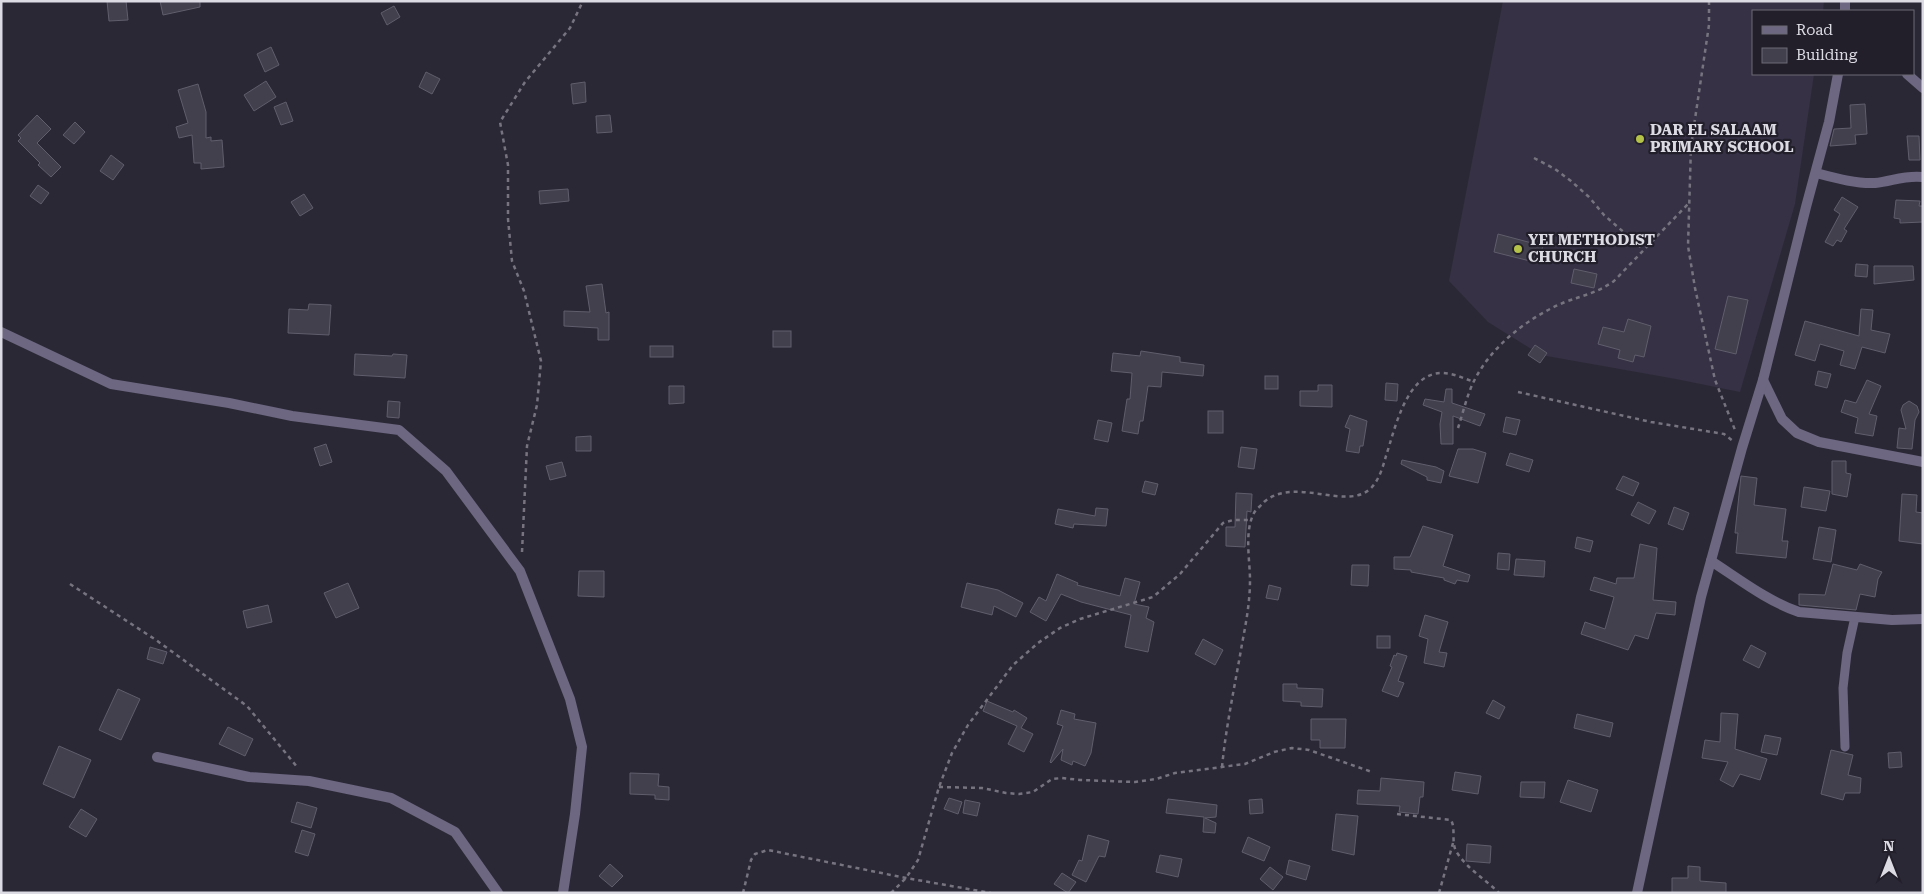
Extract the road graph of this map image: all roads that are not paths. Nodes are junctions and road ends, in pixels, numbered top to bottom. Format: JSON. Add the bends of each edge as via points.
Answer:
{"nodes":[{"id":1,"x":1838,"y":75,"type":"edge"},
{"id":2,"x":1909,"y":75,"type":"edge"},
{"id":3,"x":1923,"y":88,"type":"edge"},
{"id":4,"x":1816,"y":173,"type":"junction"},
{"id":5,"x":1923,"y":177,"type":"edge"},
{"id":6,"x":1,"y":332,"type":"edge"},
{"id":7,"x":1763,"y":380,"type":"junction"},
{"id":8,"x":1923,"y":462,"type":"edge"},
{"id":9,"x":1711,"y":561,"type":"junction"},
{"id":10,"x":1855,"y":618,"type":"junction"},
{"id":11,"x":1923,"y":619,"type":"edge"},
{"id":12,"x":1845,"y":747,"type":"dead end"},
{"id":13,"x":157,"y":757,"type":"dead end"},
{"id":14,"x":498,"y":893,"type":"edge"},
{"id":15,"x":563,"y":893,"type":"edge"},
{"id":16,"x":1636,"y":893,"type":"edge"}],
"edges":[{"from":1,"to":4,"type":"street"},
{"from":2,"to":3,"type":"street"},
{"from":4,"to":5,"type":"street","via":[[1875,183]]},
{"from":4,"to":7,"type":"street"},
{"from":6,"to":15,"type":"street","via":[[110,384],[292,416],[399,430],[446,471],[520,571],[570,700],[582,747],[576,814]]},
{"from":7,"to":8,"type":"street","via":[[1782,418],[1797,433],[1819,442]]},
{"from":7,"to":9,"type":"street"},
{"from":9,"to":10,"type":"street","via":[[1786,608]]},
{"from":9,"to":16,"type":"street"},
{"from":10,"to":11,"type":"street"},
{"from":10,"to":12,"type":"lane","via":[[1843,688]]},
{"from":13,"to":14,"type":"street","via":[[249,777],[309,781],[391,798],[455,832]]}]}
